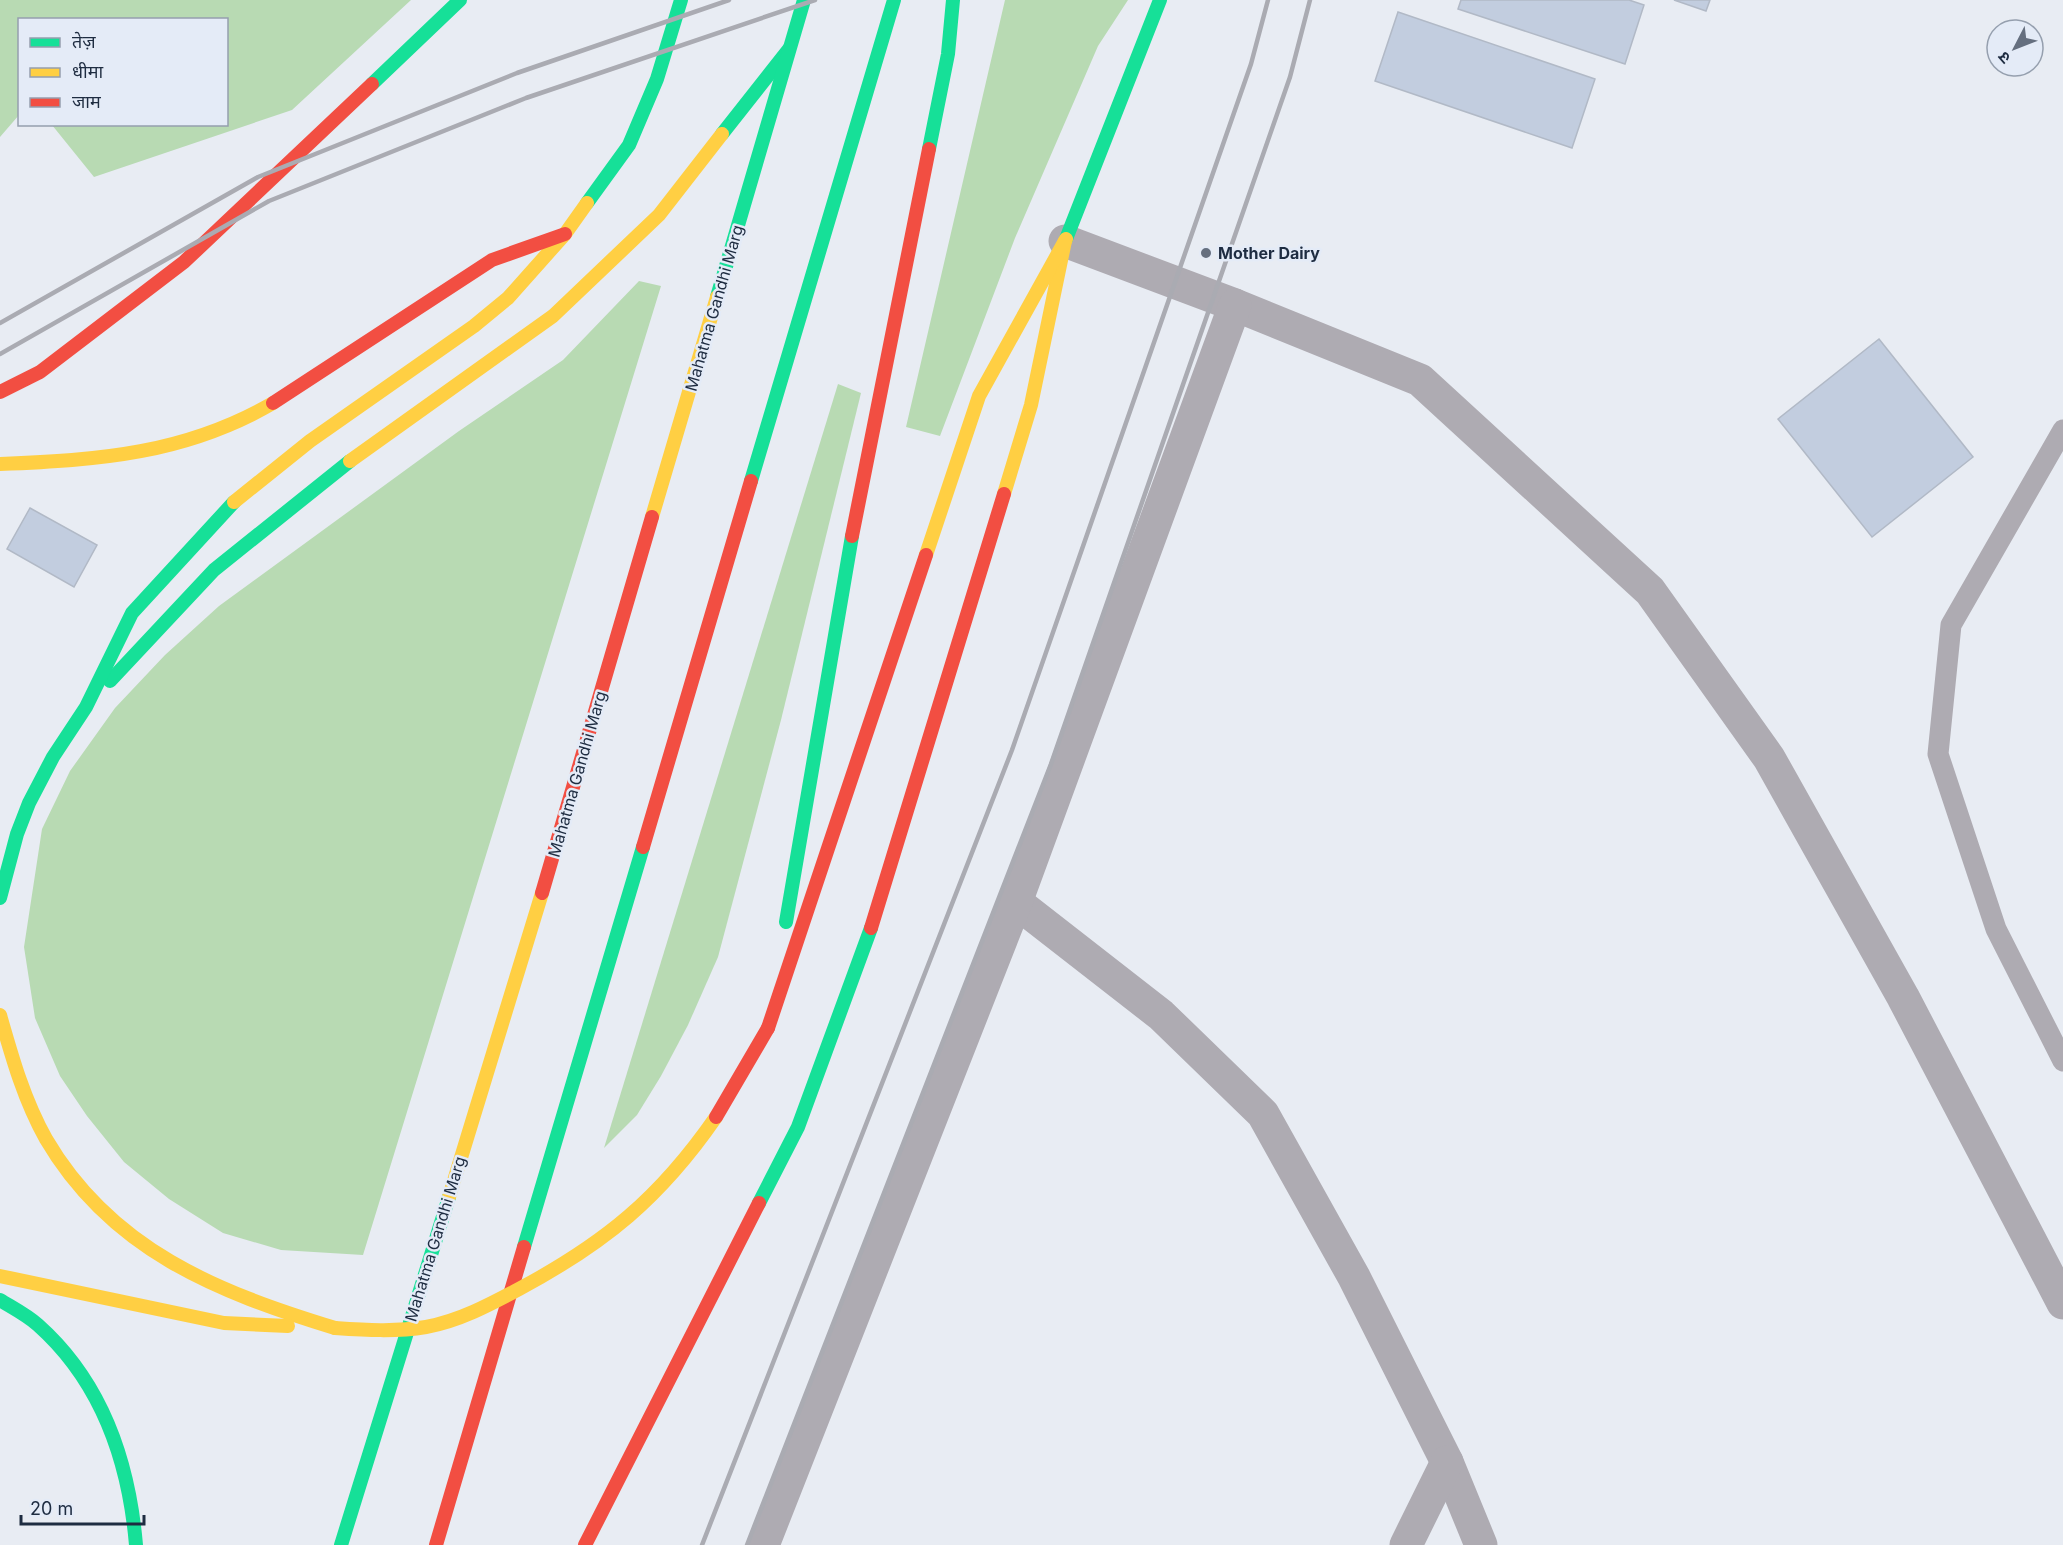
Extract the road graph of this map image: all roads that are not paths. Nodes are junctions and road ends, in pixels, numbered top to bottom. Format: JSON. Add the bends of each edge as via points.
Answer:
{"nodes":[{"id":1,"x":460,"y":0,"type":"edge"},
{"id":2,"x":681,"y":0,"type":"edge"},
{"id":3,"x":804,"y":0,"type":"edge"},
{"id":4,"x":894,"y":0,"type":"edge"},
{"id":5,"x":953,"y":0,"type":"edge"},
{"id":6,"x":1160,"y":0,"type":"edge"},
{"id":7,"x":789,"y":49,"type":"junction"},
{"id":8,"x":565,"y":234,"type":"junction"},
{"id":9,"x":1065,"y":241,"type":"junction"},
{"id":10,"x":1235,"y":305,"type":"junction"},
{"id":11,"x":0,"y":392,"type":"edge"},
{"id":12,"x":2063,"y":430,"type":"edge"},
{"id":13,"x":0,"y":464,"type":"edge"},
{"id":14,"x":86,"y":707,"type":"junction"},
{"id":15,"x":0,"y":898,"type":"edge"},
{"id":16,"x":1016,"y":902,"type":"junction"},
{"id":17,"x":0,"y":1015,"type":"edge"},
{"id":18,"x":768,"y":1028,"type":"junction"},
{"id":19,"x":2063,"y":1061,"type":"edge"},
{"id":20,"x":0,"y":1276,"type":"edge"},
{"id":21,"x":0,"y":1300,"type":"edge"},
{"id":22,"x":2063,"y":1303,"type":"edge"},
{"id":23,"x":335,"y":1328,"type":"junction"},
{"id":24,"x":1447,"y":1462,"type":"junction"},
{"id":25,"x":136,"y":1545,"type":"edge"},
{"id":26,"x":341,"y":1545,"type":"edge"},
{"id":27,"x":436,"y":1545,"type":"edge"},
{"id":28,"x":585,"y":1545,"type":"edge"},
{"id":29,"x":764,"y":1545,"type":"edge"},
{"id":30,"x":1406,"y":1545,"type":"edge"},
{"id":31,"x":1481,"y":1545,"type":"edge"}],
"edges":[{"from":1,"to":11,"type":"main road","via":[[184,262],[40,372]]},
{"from":2,"to":8,"type":"main road","via":[[657,79],[629,145]]},
{"from":3,"to":7,"type":"main road","name":"Mahatma Gandhi Marg"},
{"from":4,"to":27,"type":"main road"},
{"from":5,"to":18,"type":"main road","via":[[948,54],[856,515]]},
{"from":6,"to":9,"type":"main road"},
{"from":7,"to":14,"type":"main road","via":[[659,215],[553,316],[375,441],[214,570]]},
{"from":7,"to":26,"type":"main road","name":"Mahatma Gandhi Marg","via":[[538,907]]},
{"from":8,"to":13,"type":"main road","via":[[492,260],[293,391],[216,430],[134,454]]},
{"from":8,"to":14,"type":"main road","via":[[508,298],[474,326],[310,441],[229,506],[132,613]]},
{"from":9,"to":10,"type":"street"},
{"from":9,"to":18,"type":"main road","via":[[980,396]]},
{"from":9,"to":28,"type":"main road","via":[[1031,405],[860,961],[798,1127]]},
{"from":10,"to":16,"type":"street"},
{"from":10,"to":22,"type":"street","via":[[1420,380],[1650,591],[1769,758],[1903,997]]},
{"from":12,"to":19,"type":"lane","via":[[1952,625],[1938,754],[1996,928]]},
{"from":14,"to":15,"type":"main road","via":[[29,803],[16,834]]},
{"from":16,"to":24,"type":"street","via":[[1161,1015],[1263,1114],[1354,1277]]},
{"from":16,"to":29,"type":"street"},
{"from":17,"to":23,"type":"main road","via":[[10,1060],[32,1116],[67,1171],[121,1232],[171,1265],[222,1291]]},
{"from":18,"to":23,"type":"main road","bridge":true,"via":[[711,1128],[650,1199],[614,1231],[544,1276],[473,1313],[427,1327]]},
{"from":20,"to":23,"type":"main road","via":[[224,1323]]},
{"from":21,"to":25,"type":"main road","via":[[37,1325],[63,1352],[104,1414],[129,1485]]},
{"from":24,"to":30,"type":"street"},
{"from":24,"to":31,"type":"street"}]}
